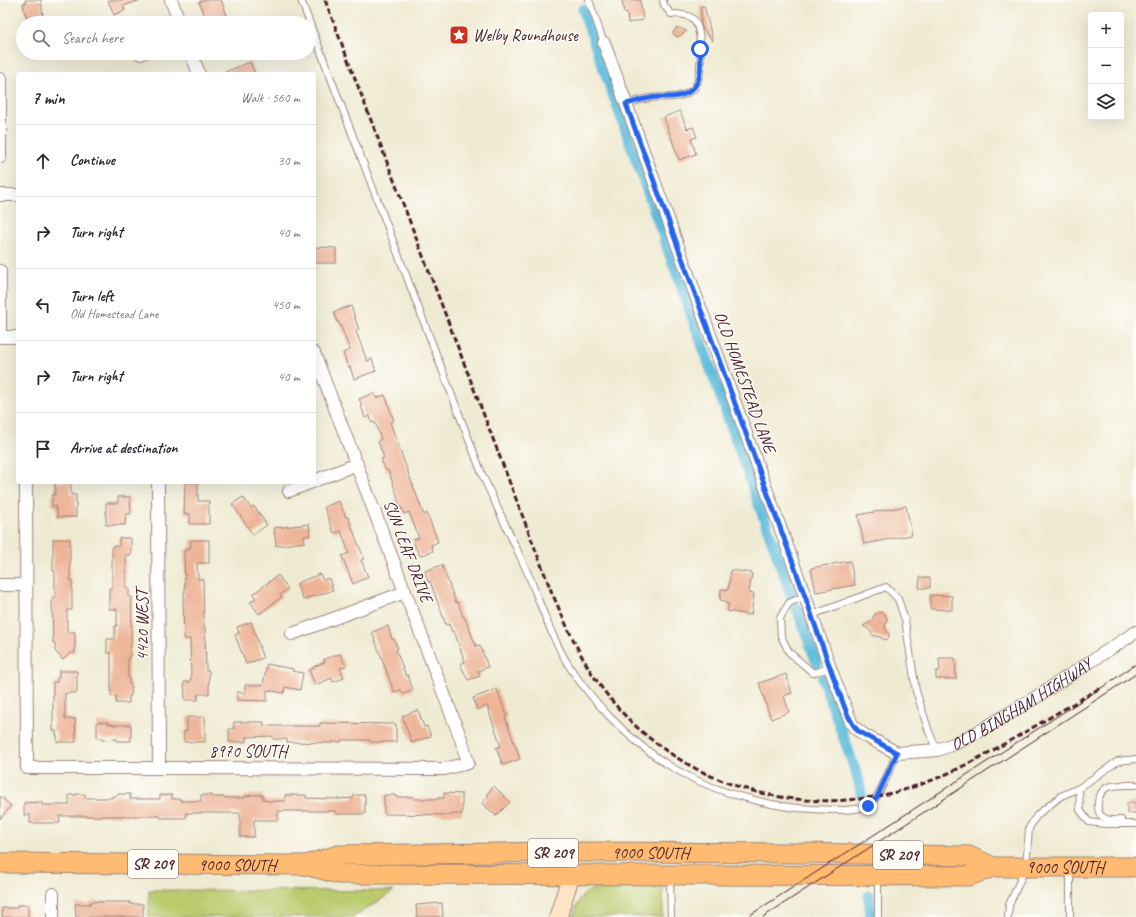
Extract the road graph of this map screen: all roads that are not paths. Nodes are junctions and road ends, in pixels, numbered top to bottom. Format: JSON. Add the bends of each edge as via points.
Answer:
{"nodes":[{"id":1,"x":171,"y":0,"type":"edge"},
{"id":2,"x":301,"y":0,"type":"edge"},
{"id":3,"x":589,"y":0,"type":"edge"},
{"id":4,"x":663,"y":0,"type":"edge"},
{"id":5,"x":177,"y":16,"type":"edge"},
{"id":6,"x":307,"y":16,"type":"edge"},
{"id":7,"x":316,"y":39,"type":"edge"},
{"id":8,"x":604,"y":43,"type":"joint"},
{"id":9,"x":194,"y":60,"type":"edge"},
{"id":10,"x":198,"y":72,"type":"edge"},
{"id":11,"x":0,"y":79,"type":"edge"},
{"id":12,"x":626,"y":104,"type":"junction"},
{"id":13,"x":0,"y":157,"type":"edge"},
{"id":14,"x":0,"y":195,"type":"edge"},
{"id":15,"x":16,"y":195,"type":"edge"},
{"id":16,"x":0,"y":271,"type":"edge"},
{"id":17,"x":0,"y":337,"type":"edge"},
{"id":18,"x":16,"y":337,"type":"edge"},
{"id":19,"x":316,"y":358,"type":"edge"},
{"id":20,"x":357,"y":464,"type":"junction"},
{"id":21,"x":316,"y":481,"type":"edge"},
{"id":22,"x":26,"y":484,"type":"edge"},
{"id":23,"x":158,"y":484,"type":"edge"},
{"id":24,"x":308,"y":484,"type":"edge"},
{"id":25,"x":289,"y":491,"type":"dead end"},
{"id":26,"x":0,"y":585,"type":"edge"},
{"id":27,"x":26,"y":585,"type":"junction"},
{"id":28,"x":405,"y":592,"type":"junction"},
{"id":29,"x":805,"y":596,"type":"junction"},
{"id":30,"x":812,"y":615,"type":"junction"},
{"id":31,"x":1136,"y":632,"type":"edge"},
{"id":32,"x":292,"y":634,"type":"dead end"},
{"id":33,"x":830,"y":668,"type":"junction"},
{"id":34,"x":937,"y":750,"type":"junction"},
{"id":35,"x":897,"y":753,"type":"junction"},
{"id":36,"x":1136,"y":759,"type":"edge"},
{"id":37,"x":468,"y":763,"type":"joint"},
{"id":38,"x":159,"y":768,"type":"junction"},
{"id":39,"x":1136,"y":786,"type":"edge"},
{"id":40,"x":1079,"y":788,"type":"junction"},
{"id":41,"x":1136,"y":820,"type":"edge"},
{"id":42,"x":1136,"y":824,"type":"edge"},
{"id":43,"x":801,"y":853,"type":"junction"},
{"id":44,"x":0,"y":863,"type":"edge"},
{"id":45,"x":306,"y":864,"type":"junction"},
{"id":46,"x":994,"y":867,"type":"junction"},
{"id":47,"x":1026,"y":867,"type":"junction"},
{"id":48,"x":1070,"y":867,"type":"junction"},
{"id":49,"x":1136,"y":867,"type":"edge"},
{"id":50,"x":571,"y":875,"type":"junction"},
{"id":51,"x":670,"y":875,"type":"junction"},
{"id":52,"x":878,"y":876,"type":"junction"},
{"id":53,"x":52,"y":894,"type":"dead end"},
{"id":54,"x":52,"y":917,"type":"edge"},
{"id":55,"x":558,"y":917,"type":"edge"},
{"id":56,"x":671,"y":917,"type":"edge"},
{"id":57,"x":878,"y":917,"type":"edge"},
{"id":58,"x":1008,"y":917,"type":"edge"},
{"id":59,"x":1070,"y":917,"type":"edge"}],
"edges":[{"from":1,"to":5,"type":"street"},
{"from":2,"to":6,"type":"lane"},
{"from":3,"to":8,"type":"lane","name":"OLD HOMESTEAD LANE"},
{"from":4,"to":12,"type":"lane","via":[[670,14],[691,17],[698,27],[700,55],[697,84],[691,92],[679,96],[650,98]]},
{"from":7,"to":35,"type":"lane","via":[[482,474],[559,646],[582,685],[635,741],[660,760],[681,773],[719,790],[774,805],[842,810],[868,806],[877,797]]},
{"from":8,"to":12,"type":"street","name":"OLD HOMESTEAD LANE"},
{"from":9,"to":10,"type":"street"},
{"from":11,"to":13,"type":"street"},
{"from":12,"to":29,"type":"street","name":"OLD HOMESTEAD LANE"},
{"from":14,"to":15,"type":"street"},
{"from":16,"to":17,"type":"street"},
{"from":17,"to":18,"type":"street"},
{"from":19,"to":20,"type":"street","name":"SUN LEAF DRIVE"},
{"from":20,"to":21,"type":"street"},
{"from":20,"to":28,"type":"street","name":"SUN LEAF DRIVE"},
{"from":22,"to":27,"type":"street"},
{"from":23,"to":38,"type":"street","name":"4420 WEST"},
{"from":24,"to":25,"type":"street"},
{"from":26,"to":27,"type":"street"},
{"from":27,"to":38,"type":"street","name":"8970 SOUTH","via":[[27,768]]},
{"from":28,"to":32,"type":"street"},
{"from":28,"to":37,"type":"street","name":"SUN LEAF DRIVE"},
{"from":29,"to":30,"type":"street","name":"OLD HOMESTEAD LANE"},
{"from":29,"to":33,"type":"lane","via":[[789,603],[780,618],[781,636],[789,652],[813,673]]},
{"from":30,"to":33,"type":"street","name":"OLD HOMESTEAD LANE"},
{"from":30,"to":34,"type":"lane","via":[[886,587],[898,599],[905,620],[916,691]]},
{"from":31,"to":34,"type":"street","name":"OLD BINGHAM HIGHWAY","via":[[980,731]]},
{"from":33,"to":35,"type":"street","name":"OLD HOMESTEAD LANE","via":[[854,727]]},
{"from":34,"to":35,"type":"street","name":"OLD BINGHAM HIGHWAY"},
{"from":36,"to":40,"type":"lane","via":[[1118,761]]},
{"from":37,"to":38,"type":"street","name":"8970 SOUTH","via":[[444,769]]},
{"from":39,"to":41,"type":"lane","via":[[1108,786],[1102,791],[1098,805],[1099,813],[1104,818]]},
{"from":40,"to":42,"type":"lane","via":[[1080,810],[1089,822]]},
{"from":40,"to":47,"type":"lane","via":[[1061,796],[1037,815],[1029,828]]},
{"from":43,"to":45,"type":"main road","name":"9000 SOUTH","number":"SR 209","via":[[569,852],[338,855]]},
{"from":43,"to":46,"type":"main road","name":"9000 SOUTH","number":"SR 209","via":[[969,856]]},
{"from":43,"to":50,"type":"main road","via":[[758,862],[582,865],[576,867]]},
{"from":44,"to":45,"type":"main road","name":"9000 SOUTH","number":"SR 209"},
{"from":45,"to":50,"type":"main road","name":"9000 SOUTH","number":"SR 209","via":[[338,874]]},
{"from":46,"to":47,"type":"main road","name":"9000 SOUTH","number":"SR 209"},
{"from":46,"to":52,"type":"main road","name":"9000 SOUTH","number":"SR 209","via":[[969,876]]},
{"from":47,"to":48,"type":"main road","name":"9000 SOUTH","number":"SR 209"},
{"from":47,"to":58,"type":"lane","via":[[1009,905]]},
{"from":48,"to":49,"type":"main road","name":"9000 SOUTH","number":"SR 209"},
{"from":48,"to":59,"type":"lane"},
{"from":50,"to":51,"type":"main road","name":"9000 SOUTH","number":"SR 209"},
{"from":50,"to":55,"type":"main road"},
{"from":51,"to":52,"type":"main road","name":"9000 SOUTH","number":"SR 209"},
{"from":51,"to":56,"type":"lane"},
{"from":52,"to":57,"type":"lane"},
{"from":53,"to":54,"type":"street"}]}
